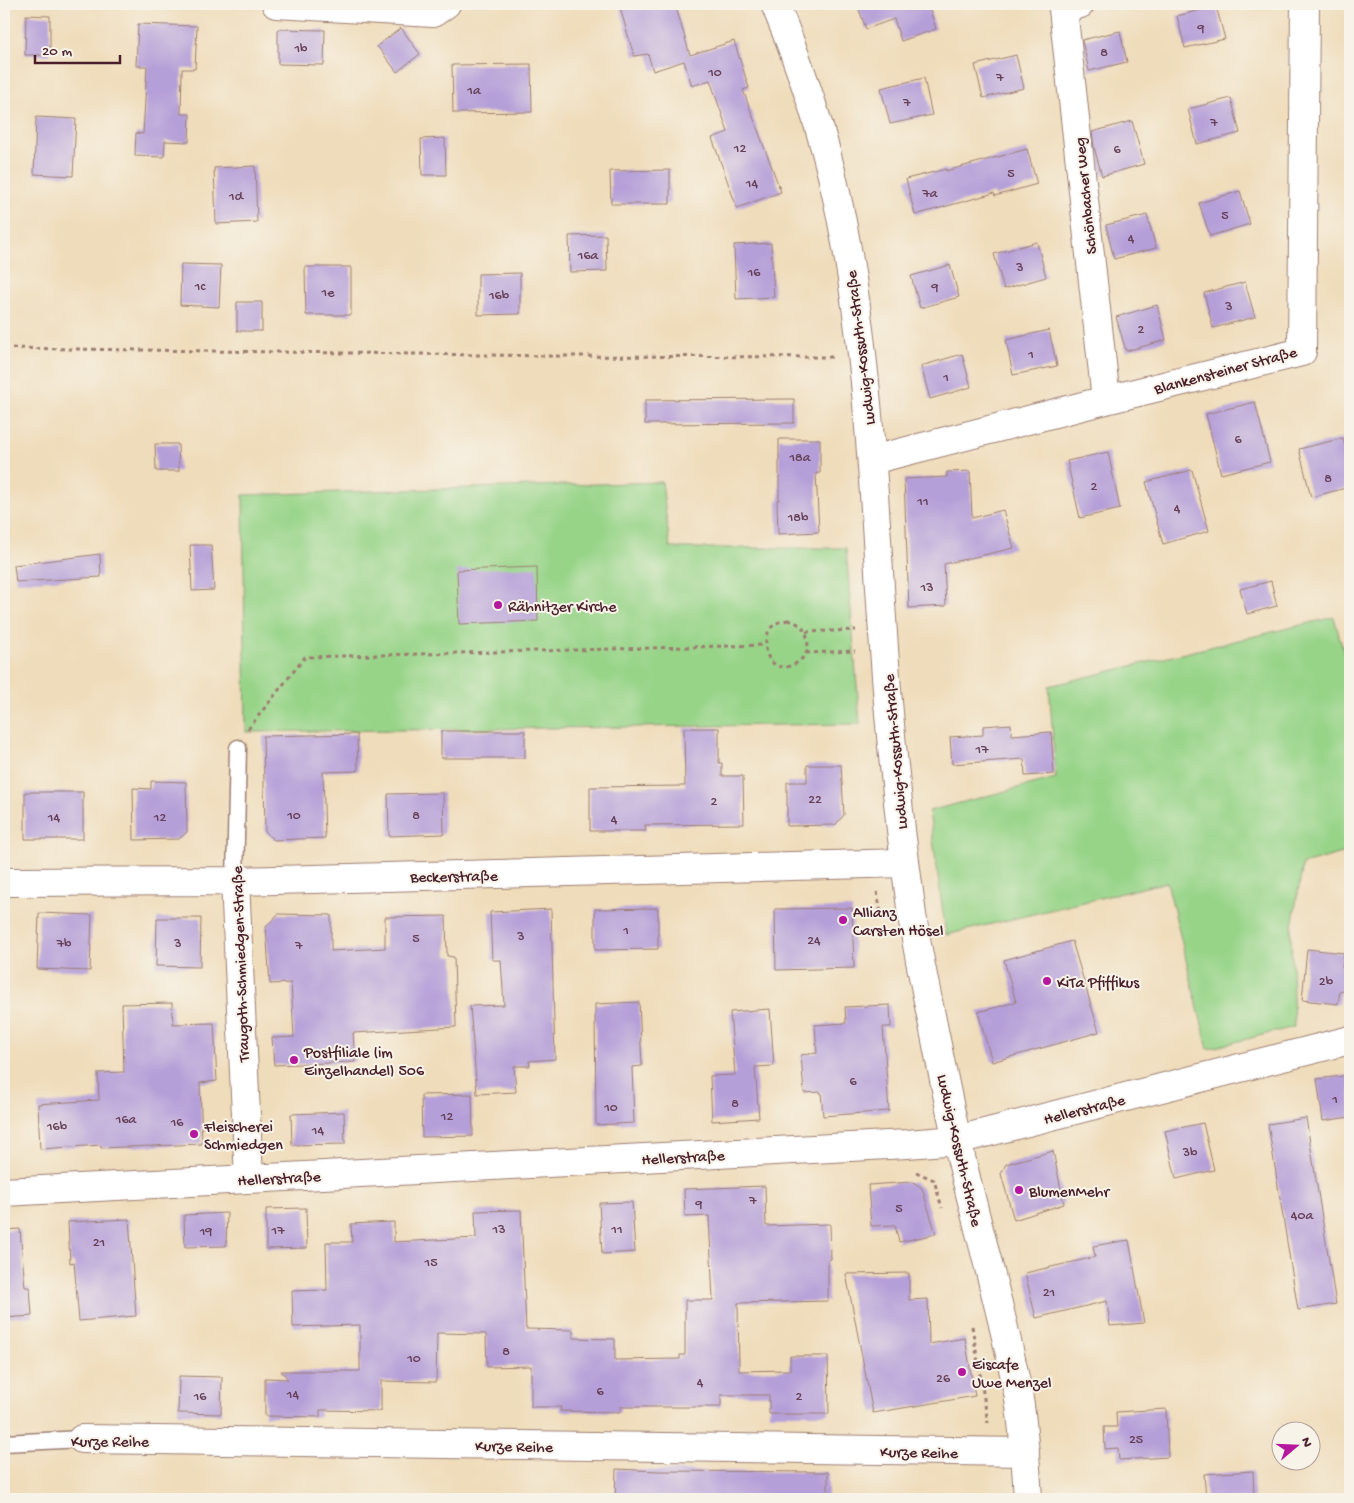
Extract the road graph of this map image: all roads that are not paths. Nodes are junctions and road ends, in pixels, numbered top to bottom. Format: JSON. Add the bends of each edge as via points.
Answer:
{"nodes":[{"id":1,"x":276,"y":4,"type":"edge"},
{"id":2,"x":446,"y":4,"type":"edge"},
{"id":3,"x":775,"y":4,"type":"edge"},
{"id":4,"x":1080,"y":4,"type":"edge"},
{"id":5,"x":1305,"y":4,"type":"edge"},
{"id":6,"x":1106,"y":400,"type":"junction"},
{"id":7,"x":872,"y":460,"type":"junction"},
{"id":8,"x":238,"y":748,"type":"road end"},
{"id":9,"x":905,"y":863,"type":"junction"},
{"id":10,"x":235,"y":881,"type":"junction"},
{"id":11,"x":4,"y":882,"type":"edge"},
{"id":12,"x":1350,"y":1040,"type":"edge"},
{"id":13,"x":957,"y":1140,"type":"junction"},
{"id":14,"x":249,"y":1179,"type":"junction"},
{"id":15,"x":4,"y":1192,"type":"edge"},
{"id":16,"x":82,"y":1439,"type":"joint"},
{"id":17,"x":4,"y":1443,"type":"edge"},
{"id":18,"x":1025,"y":1452,"type":"junction"},
{"id":19,"x":1028,"y":1499,"type":"edge"}],
"edges":[{"from":1,"to":2,"type":"street","via":[[433,13]]},
{"from":3,"to":7,"type":"street","name":"Ludwig-Kossuth-Straße","via":[[804,78],[836,192],[856,303]]},
{"from":4,"to":6,"type":"street","name":"Schönbacher Weg","via":[[1064,8]]},
{"from":5,"to":6,"type":"street","name":"Blankensteiner Straße","via":[[1302,352]]},
{"from":6,"to":7,"type":"street","name":"Blankensteiner Straße"},
{"from":7,"to":9,"type":"street","name":"Ludwig-Kossuth-Straße","via":[[888,702]]},
{"from":8,"to":10,"type":"lane","name":"Traugoth-Schmiedgen-Straße"},
{"from":9,"to":10,"type":"street","name":"Beckerstraße"},
{"from":9,"to":13,"type":"street","name":"Ludwig-Kossuth-Straße","via":[[917,949]]},
{"from":10,"to":11,"type":"street","name":"Beckerstraße"},
{"from":10,"to":14,"type":"street","name":"Traugoth-Schmiedgen-Straße"},
{"from":12,"to":13,"type":"street","name":"Hellerstraße"},
{"from":13,"to":14,"type":"street","name":"Hellerstraße"},
{"from":13,"to":18,"type":"street","name":"Ludwig-Kossuth-Straße","via":[[1019,1397]]},
{"from":14,"to":15,"type":"street","name":"Hellerstraße"},
{"from":16,"to":17,"type":"lane","name":"Kurze Reihe"},
{"from":16,"to":18,"type":"street","name":"Kurze Reihe"},
{"from":18,"to":19,"type":"street","name":"Ludwig-Kossuth-Straße"}]}
